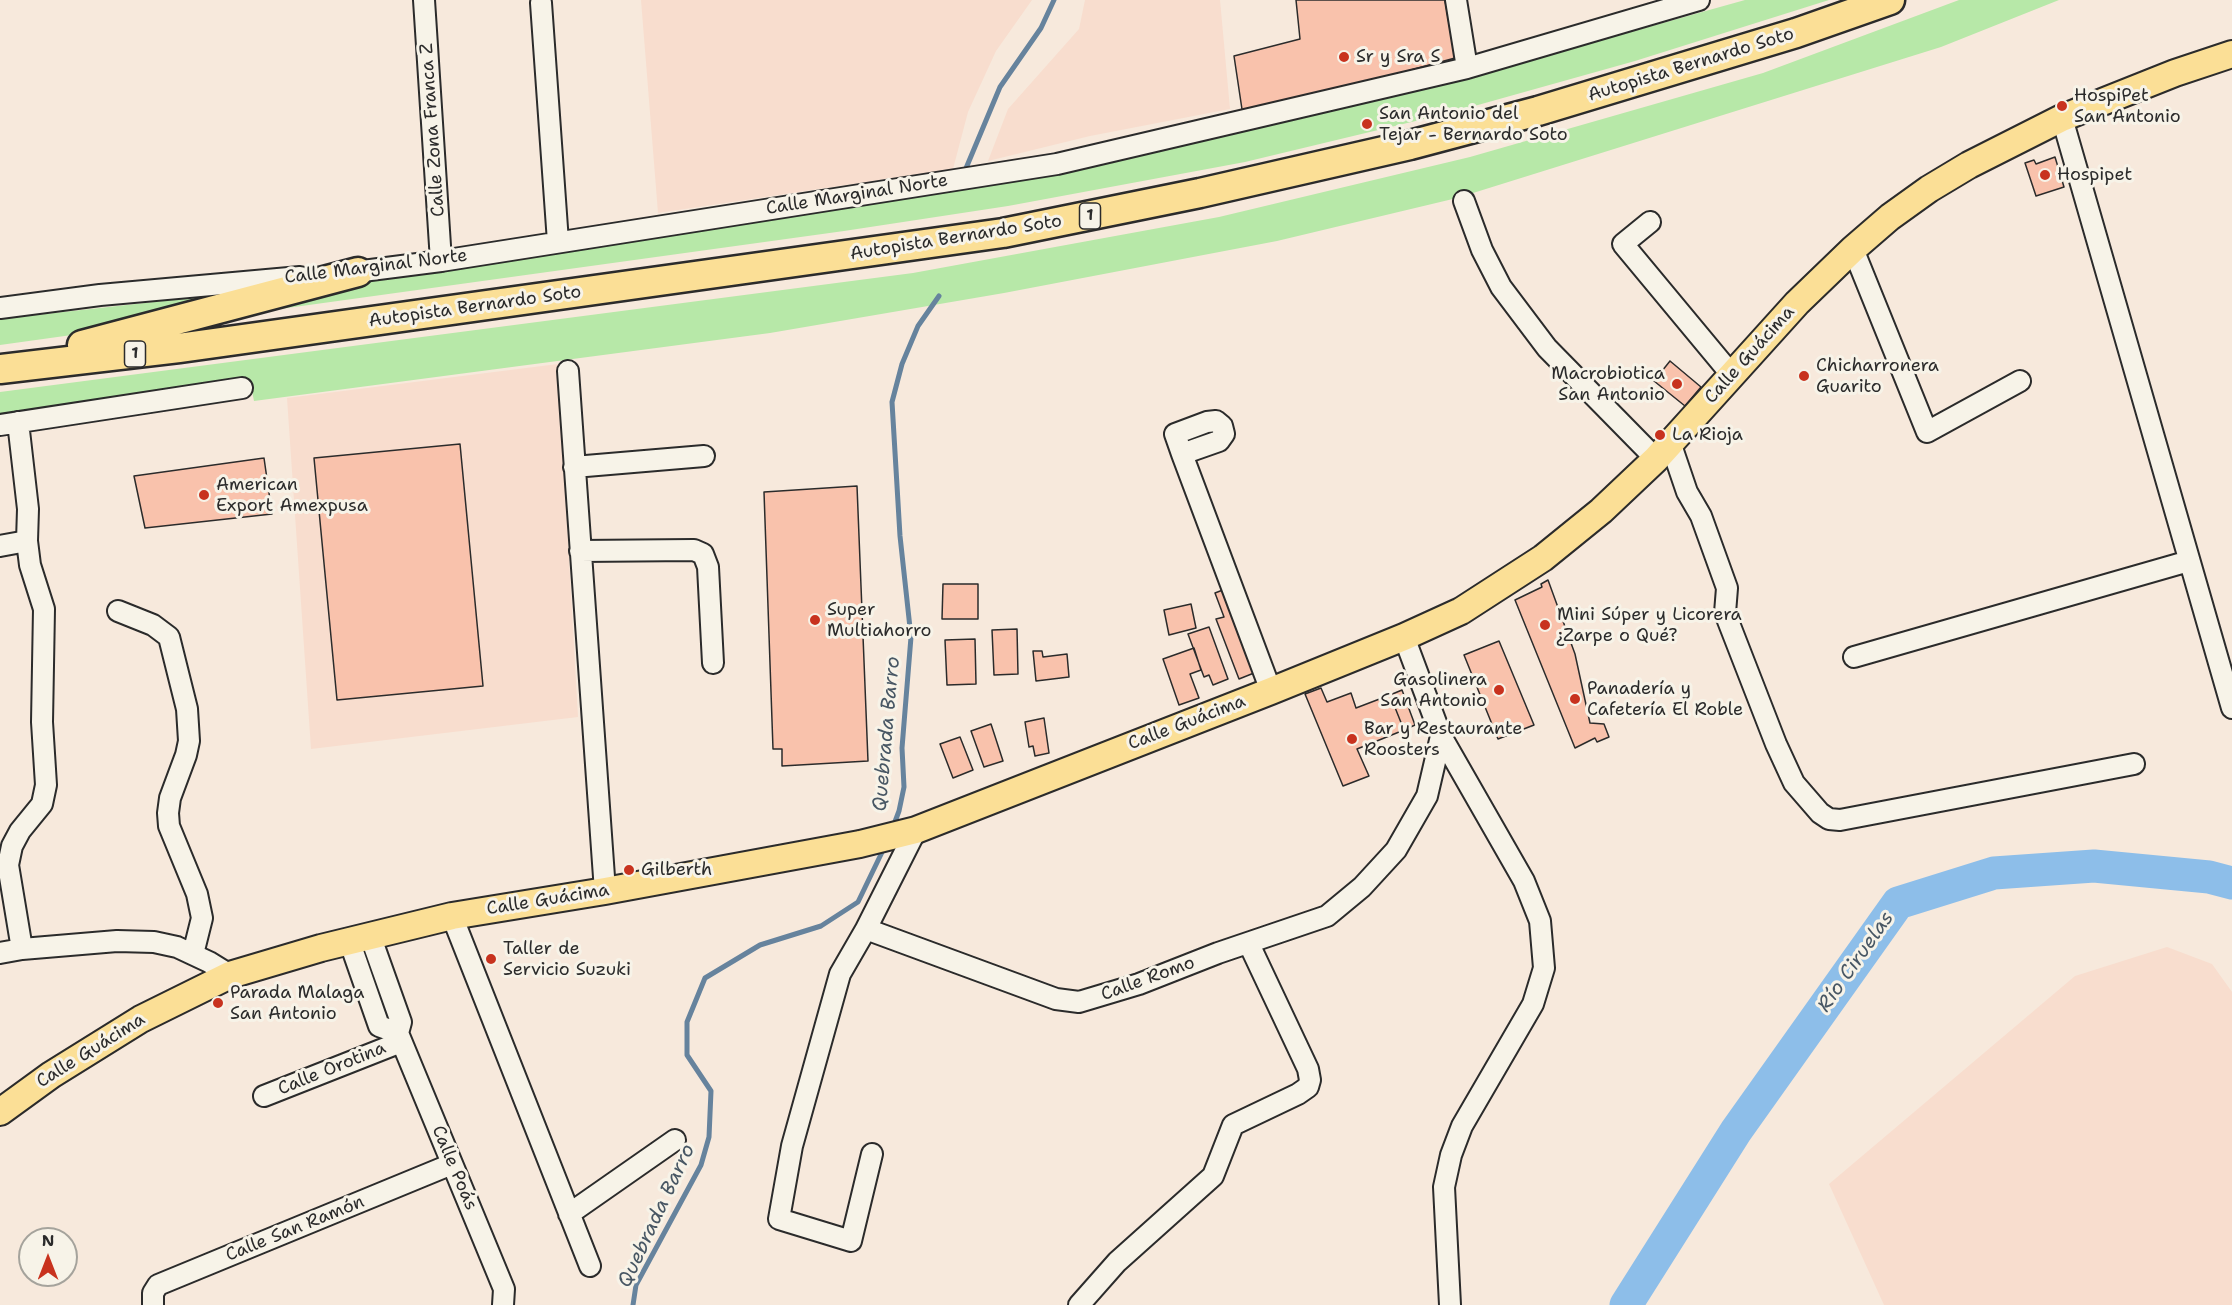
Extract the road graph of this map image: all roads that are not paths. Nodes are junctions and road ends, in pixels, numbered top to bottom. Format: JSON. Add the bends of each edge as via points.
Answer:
{"nodes":[{"id":1,"x":424,"y":0,"type":"edge"},
{"id":2,"x":1456,"y":0,"type":"edge"},
{"id":3,"x":1699,"y":0,"type":"edge"},
{"id":4,"x":1890,"y":0,"type":"edge"},
{"id":5,"x":541,"y":3,"type":"dead end"},
{"id":6,"x":2232,"y":54,"type":"edge"},
{"id":7,"x":1467,"y":68,"type":"junction"},
{"id":8,"x":2062,"y":118,"type":"junction"},
{"id":9,"x":1464,"y":201,"type":"dead end"},
{"id":10,"x":1650,"y":222,"type":"dead end"},
{"id":11,"x":558,"y":242,"type":"junction"},
{"id":12,"x":1853,"y":249,"type":"junction"},
{"id":13,"x":441,"y":261,"type":"junction"},
{"id":14,"x":358,"y":272,"type":"junction"},
{"id":15,"x":0,"y":308,"type":"edge"},
{"id":16,"x":0,"y":368,"type":"edge"},
{"id":17,"x":568,"y":371,"type":"dead end"},
{"id":18,"x":1731,"y":374,"type":"junction"},
{"id":19,"x":2020,"y":381,"type":"dead end"},
{"id":20,"x":242,"y":388,"type":"dead end"},
{"id":21,"x":9,"y":424,"type":"edge"},
{"id":22,"x":1669,"y":444,"type":"junction"},
{"id":23,"x":1182,"y":454,"type":"dead end"},
{"id":24,"x":704,"y":456,"type":"dead end"},
{"id":25,"x":574,"y":467,"type":"junction"},
{"id":26,"x":27,"y":541,"type":"junction"},
{"id":27,"x":0,"y":546,"type":"edge"},
{"id":28,"x":580,"y":551,"type":"junction"},
{"id":29,"x":2190,"y":561,"type":"junction"},
{"id":30,"x":118,"y":611,"type":"dead end"},
{"id":31,"x":1404,"y":637,"type":"junction"},
{"id":32,"x":1854,"y":657,"type":"dead end"},
{"id":33,"x":713,"y":663,"type":"dead end"},
{"id":34,"x":1271,"y":691,"type":"junction"},
{"id":35,"x":2232,"y":708,"type":"edge"},
{"id":36,"x":1441,"y":736,"type":"junction"},
{"id":37,"x":2134,"y":764,"type":"dead end"},
{"id":38,"x":909,"y":831,"type":"junction"},
{"id":39,"x":6,"y":841,"type":"edge"},
{"id":40,"x":605,"y":891,"type":"junction"},
{"id":41,"x":452,"y":916,"type":"junction"},
{"id":42,"x":866,"y":929,"type":"junction"},
{"id":43,"x":360,"y":938,"type":"junction"},
{"id":44,"x":1249,"y":944,"type":"junction"},
{"id":45,"x":22,"y":949,"type":"junction"},
{"id":46,"x":0,"y":953,"type":"edge"},
{"id":47,"x":193,"y":954,"type":"junction"},
{"id":48,"x":230,"y":975,"type":"junction"},
{"id":49,"x":399,"y":1037,"type":"junction"},
{"id":50,"x":264,"y":1096,"type":"dead end"},
{"id":51,"x":0,"y":1112,"type":"edge"},
{"id":52,"x":675,"y":1140,"type":"dead end"},
{"id":53,"x":872,"y":1154,"type":"dead end"},
{"id":54,"x":452,"y":1164,"type":"junction"},
{"id":55,"x":569,"y":1214,"type":"junction"},
{"id":56,"x":590,"y":1266,"type":"dead end"},
{"id":57,"x":499,"y":1303,"type":"edge"},
{"id":58,"x":153,"y":1305,"type":"edge"},
{"id":59,"x":1079,"y":1305,"type":"edge"},
{"id":60,"x":1450,"y":1305,"type":"edge"}],
"edges":[{"from":1,"to":13,"type":"street","name":"Calle Zona Franca Z"},
{"from":2,"to":7,"type":"street"},
{"from":3,"to":7,"type":"street","name":"Calle Marginal Norte"},
{"from":4,"to":16,"type":"highway","name":"Autopista Bernardo Soto","number":"1","via":[[1796,33],[1410,145],[1004,233],[179,348]]},
{"from":5,"to":11,"type":"street"},
{"from":6,"to":8,"type":"main road","name":"Calle Guácima"},
{"from":7,"to":11,"type":"street","name":"Calle Marginal Norte","via":[[1057,164]]},
{"from":8,"to":12,"type":"main road","name":"Calle Guácima","via":[[1929,189]]},
{"from":8,"to":29,"type":"street"},
{"from":9,"to":22,"type":"street","via":[[1482,250],[1508,296],[1547,348]]},
{"from":10,"to":18,"type":"street","via":[[1623,244]]},
{"from":11,"to":13,"type":"street","name":"Calle Marginal Norte"},
{"from":12,"to":18,"type":"main road","name":"Calle Guácima"},
{"from":12,"to":19,"type":"street","via":[[1927,432]]},
{"from":13,"to":14,"type":"street","name":"Calle Marginal Norte"},
{"from":14,"to":15,"type":"street","name":"Calle Marginal Norte"},
{"from":14,"to":16,"type":"highway"},
{"from":17,"to":25,"type":"street"},
{"from":18,"to":22,"type":"main road","name":"Calle Guácima"},
{"from":20,"to":21,"type":"street"},
{"from":21,"to":26,"type":"street","via":[[28,509]]},
{"from":22,"to":31,"type":"main road","name":"Calle Guácima","via":[[1576,533],[1543,558],[1461,611]]},
{"from":22,"to":37,"type":"street","via":[[1697,487],[1701,516],[1727,588],[1725,613],[1776,744],[1794,783],[1820,813],[1840,820]]},
{"from":23,"to":34,"type":"street"},
{"from":24,"to":25,"type":"street"},
{"from":25,"to":28,"type":"street"},
{"from":26,"to":27,"type":"street"},
{"from":26,"to":39,"type":"street","via":[[44,609],[42,722],[46,785],[42,804],[20,831]]},
{"from":28,"to":33,"type":"street","via":[[694,549],[703,554],[708,567]]},
{"from":28,"to":40,"type":"street"},
{"from":29,"to":32,"type":"street"},
{"from":29,"to":35,"type":"street"},
{"from":30,"to":47,"type":"street","via":[[153,625],[169,637],[187,709],[189,741],[168,813],[169,826],[197,894],[202,918]]},
{"from":31,"to":34,"type":"main road","name":"Calle Guácima"},
{"from":31,"to":36,"type":"street"},
{"from":34,"to":38,"type":"main road","name":"Calle Guácima"},
{"from":36,"to":44,"type":"street","name":"Calle Romo","via":[[1427,796],[1396,850],[1327,916]]},
{"from":36,"to":60,"type":"street","via":[[1524,881],[1540,921],[1544,968],[1533,1004],[1462,1126],[1451,1155],[1444,1187]]},
{"from":38,"to":40,"type":"main road","name":"Calle Guácima","via":[[860,844]]},
{"from":38,"to":42,"type":"street"},
{"from":39,"to":45,"type":"street"},
{"from":40,"to":41,"type":"main road","name":"Calle Guácima"},
{"from":41,"to":43,"type":"main road","name":"Calle Guácima"},
{"from":41,"to":55,"type":"street"},
{"from":42,"to":44,"type":"street","name":"Calle Romo","via":[[1056,999],[1079,1002]]},
{"from":42,"to":53,"type":"street","via":[[840,974],[792,1146],[779,1219],[851,1241]]},
{"from":43,"to":48,"type":"main road","name":"Calle Guácima"},
{"from":43,"to":49,"type":"street","name":"Calle Poás","via":[[401,1022]]},
{"from":44,"to":59,"type":"street","via":[[1308,1069],[1308,1087],[1233,1125],[1213,1176],[1117,1262]]},
{"from":45,"to":46,"type":"street"},
{"from":45,"to":47,"type":"street","via":[[154,942]]},
{"from":47,"to":48,"type":"street"},
{"from":48,"to":51,"type":"main road","name":"Calle Guácima","via":[[141,1019]]},
{"from":49,"to":50,"type":"street","name":"Calle Orotina"},
{"from":49,"to":54,"type":"street","name":"Calle Poás"},
{"from":52,"to":55,"type":"street"},
{"from":54,"to":57,"type":"street","name":"Calle Poás","via":[[504,1288]]},
{"from":54,"to":58,"type":"street","name":"Calle San Ramón","via":[[158,1285]]},
{"from":55,"to":56,"type":"street"}]}
